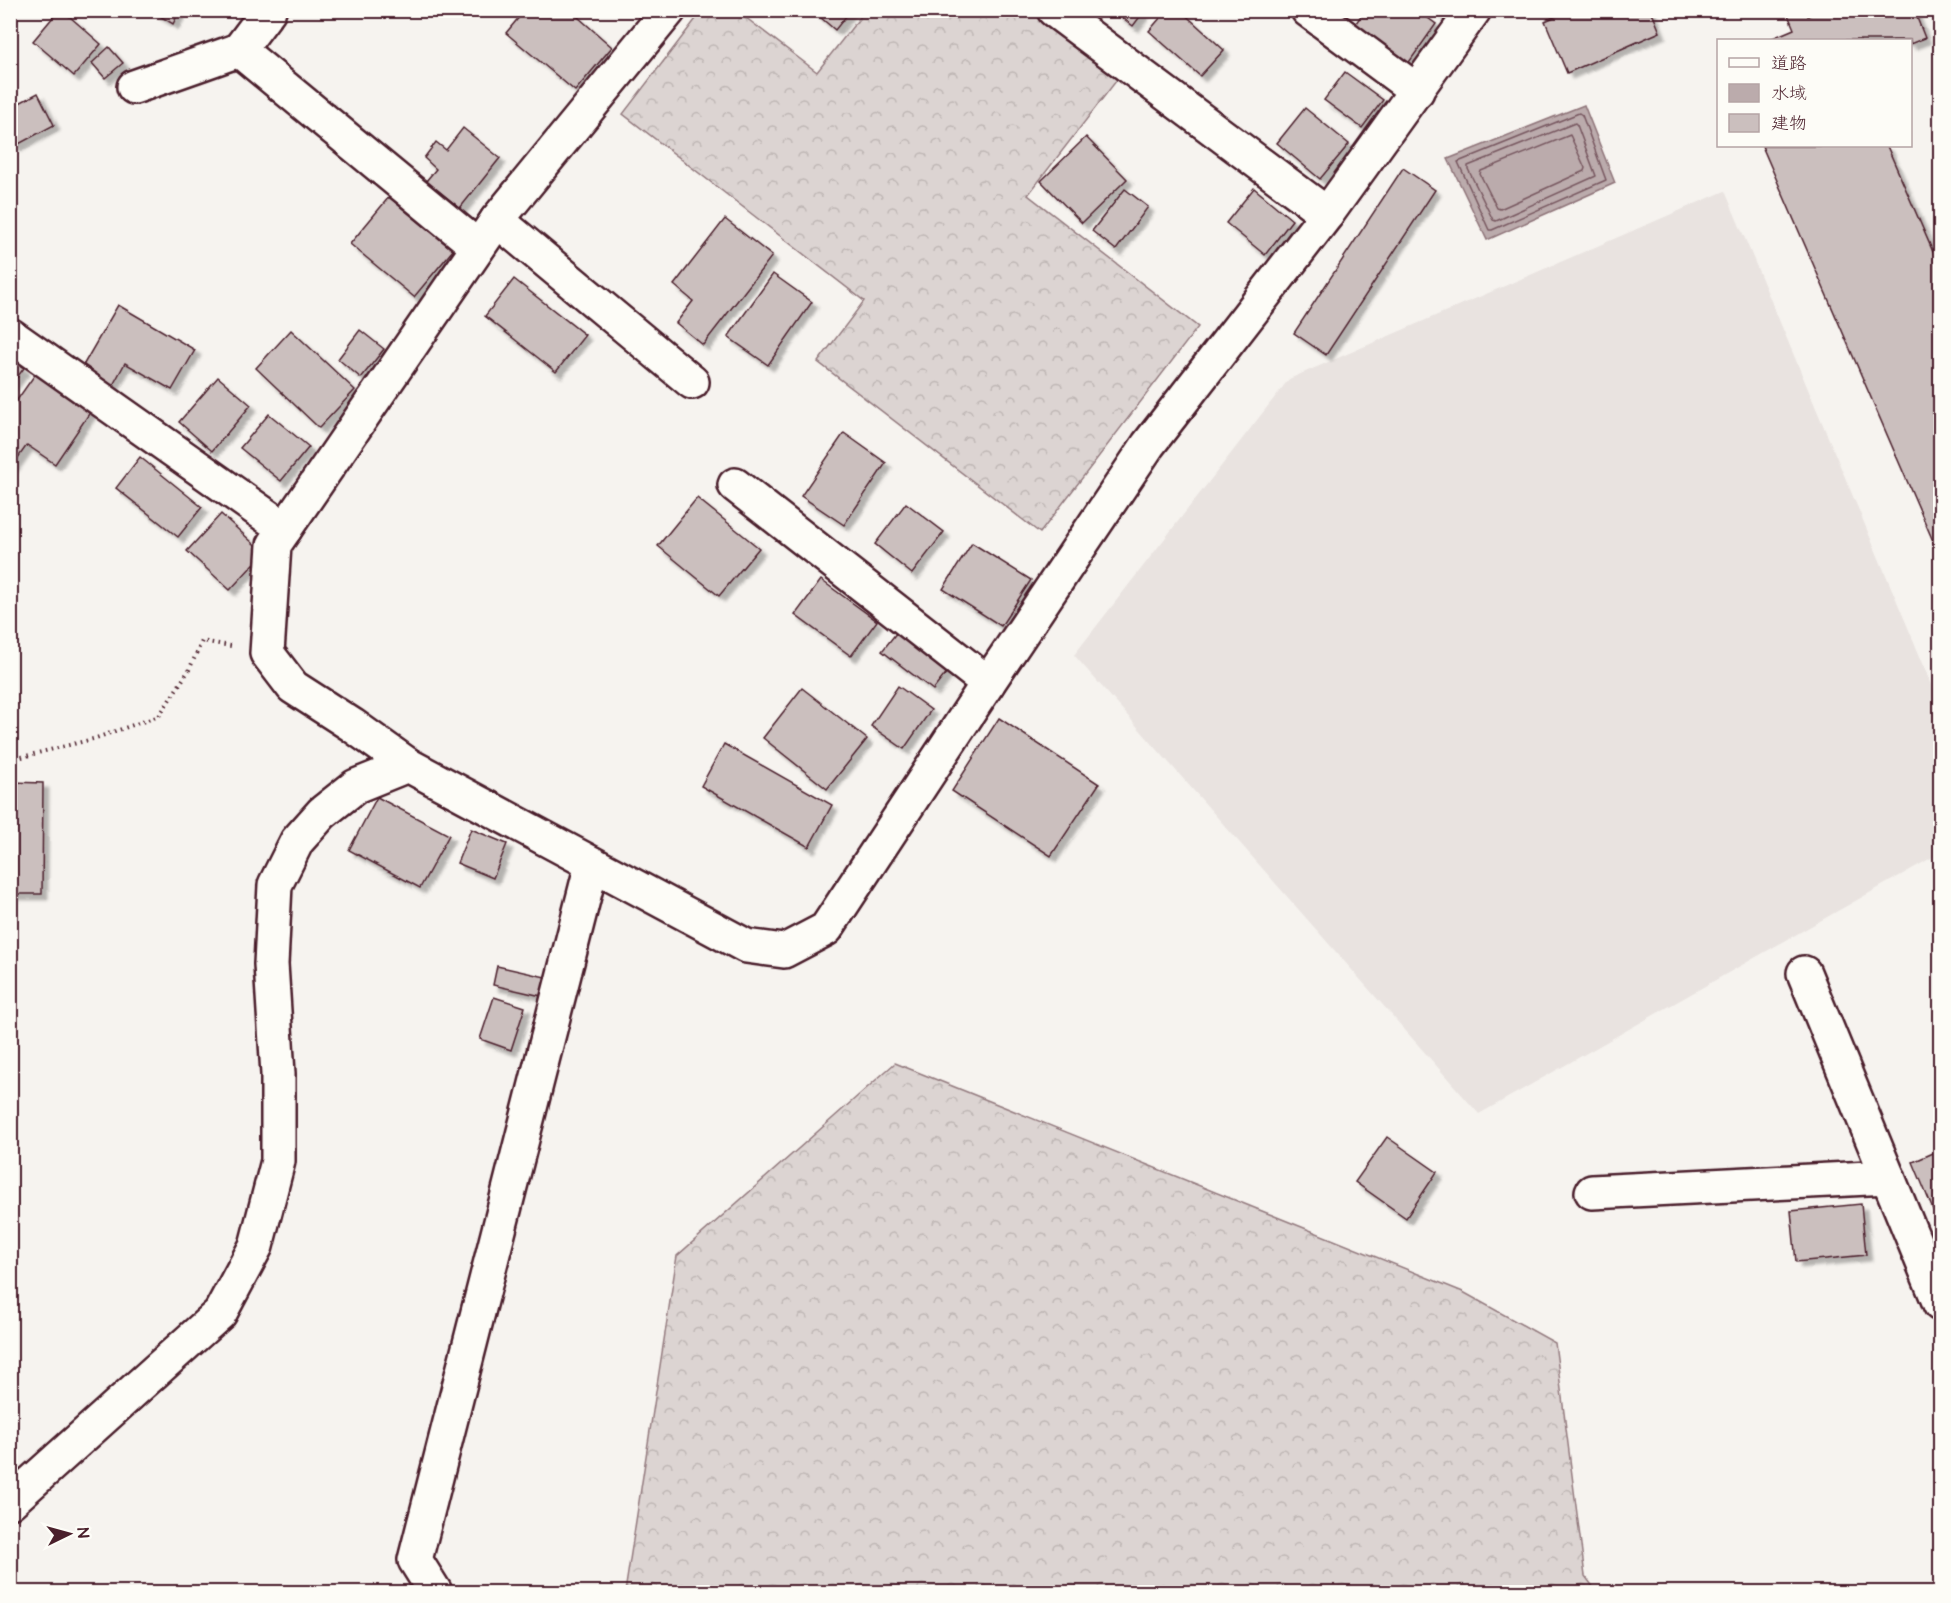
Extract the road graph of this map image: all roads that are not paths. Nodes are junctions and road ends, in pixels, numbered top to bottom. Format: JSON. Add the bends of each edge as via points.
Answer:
{"nodes":[{"id":1,"x":269,"y":10,"type":"edge"},
{"id":2,"x":669,"y":10,"type":"edge"},
{"id":3,"x":1054,"y":10,"type":"edge"},
{"id":4,"x":1308,"y":10,"type":"edge"},
{"id":5,"x":1474,"y":10,"type":"edge"},
{"id":6,"x":239,"y":50,"type":"junction"},
{"id":7,"x":134,"y":87,"type":"dead end"},
{"id":8,"x":1417,"y":91,"type":"junction"},
{"id":9,"x":1327,"y":214,"type":"junction"},
{"id":10,"x":497,"y":220,"type":"junction"},
{"id":11,"x":478,"y":247,"type":"junction"},
{"id":12,"x":10,"y":335,"type":"edge"},
{"id":13,"x":692,"y":382,"type":"dead end"},
{"id":14,"x":735,"y":485,"type":"dead end"},
{"id":15,"x":285,"y":529,"type":"junction"},
{"id":16,"x":988,"y":683,"type":"junction"},
{"id":17,"x":408,"y":765,"type":"junction"},
{"id":18,"x":592,"y":864,"type":"junction"},
{"id":19,"x":1804,"y":973,"type":"dead end"},
{"id":20,"x":1888,"y":1177,"type":"junction"},
{"id":21,"x":1592,"y":1192,"type":"dead end"},
{"id":22,"x":1941,"y":1304,"type":"edge"},
{"id":23,"x":10,"y":1502,"type":"edge"},
{"id":24,"x":435,"y":1593,"type":"edge"}],
"edges":[{"from":1,"to":6,"type":"street"},
{"from":2,"to":10,"type":"street"},
{"from":3,"to":9,"type":"street"},
{"from":4,"to":8,"type":"street"},
{"from":5,"to":8,"type":"street"},
{"from":6,"to":7,"type":"street"},
{"from":6,"to":11,"type":"street"},
{"from":8,"to":9,"type":"street"},
{"from":9,"to":16,"type":"street","via":[[1148,445]]},
{"from":10,"to":11,"type":"street"},
{"from":10,"to":13,"type":"street"},
{"from":11,"to":15,"type":"street"},
{"from":12,"to":15,"type":"street"},
{"from":14,"to":16,"type":"street"},
{"from":15,"to":17,"type":"street","via":[[274,545],[267,652],[293,687]]},
{"from":16,"to":18,"type":"street","via":[[826,929],[784,951],[746,946]]},
{"from":17,"to":18,"type":"street"},
{"from":17,"to":23,"type":"street","via":[[356,786],[322,813],[297,841],[275,885],[271,964],[278,1074],[278,1161],[256,1246],[220,1313]]},
{"from":18,"to":24,"type":"street","via":[[415,1560]]},
{"from":19,"to":20,"type":"street"},
{"from":20,"to":21,"type":"street"},
{"from":20,"to":22,"type":"street"}]}
